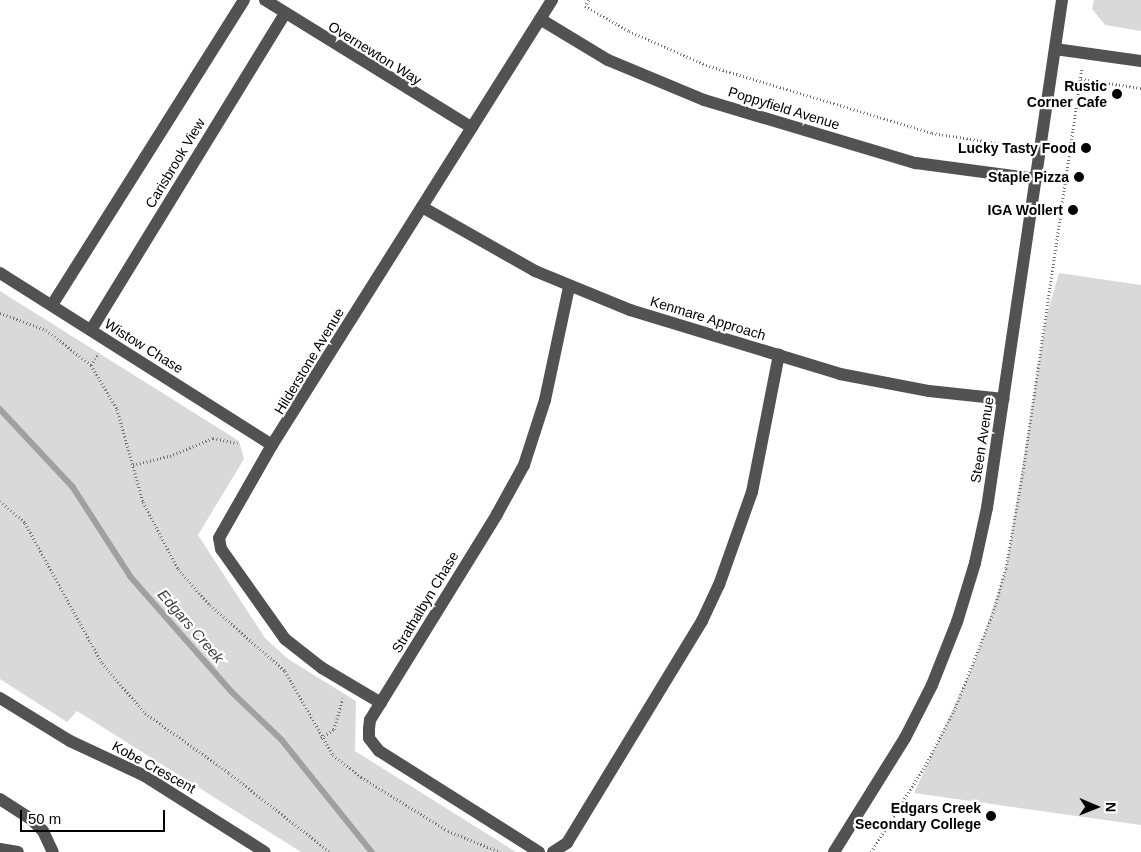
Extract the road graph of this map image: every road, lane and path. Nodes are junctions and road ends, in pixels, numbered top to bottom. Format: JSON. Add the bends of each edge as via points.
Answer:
{"nodes":[{"id":1,"x":244,"y":0,"type":"edge"},
{"id":2,"x":265,"y":0,"type":"edge"},
{"id":3,"x":552,"y":0,"type":"edge"},
{"id":4,"x":589,"y":0,"type":"edge"},
{"id":5,"x":1062,"y":0,"type":"edge"},
{"id":6,"x":285,"y":13,"type":"junction"},
{"id":7,"x":540,"y":19,"type":"junction"},
{"id":8,"x":1055,"y":49,"type":"junction"},
{"id":9,"x":1141,"y":61,"type":"edge"},
{"id":10,"x":1081,"y":79,"type":"dead end"},
{"id":11,"x":1141,"y":88,"type":"edge"},
{"id":12,"x":472,"y":128,"type":"junction"},
{"id":13,"x":1040,"y":148,"type":"junction"},
{"id":14,"x":1069,"y":153,"type":"dead end"},
{"id":15,"x":1036,"y":179,"type":"junction"},
{"id":16,"x":422,"y":207,"type":"junction"},
{"id":17,"x":0,"y":273,"type":"edge"},
{"id":18,"x":569,"y":287,"type":"junction"},
{"id":19,"x":52,"y":305,"type":"junction"},
{"id":20,"x":91,"y":330,"type":"junction"},
{"id":21,"x":779,"y":355,"type":"junction"},
{"id":22,"x":1004,"y":399,"type":"junction"},
{"id":23,"x":251,"y":431,"type":"junction"},
{"id":24,"x":272,"y":445,"type":"junction"},
{"id":25,"x":133,"y":465,"type":"dead end"},
{"id":26,"x":0,"y":501,"type":"edge"},
{"id":27,"x":350,"y":684,"type":"junction"},
{"id":28,"x":0,"y":698,"type":"edge"},
{"id":29,"x":381,"y":703,"type":"junction"},
{"id":30,"x":321,"y":738,"type":"dead end"},
{"id":31,"x":0,"y":799,"type":"edge"},
{"id":32,"x":0,"y":850,"type":"edge"},
{"id":33,"x":18,"y":852,"type":"edge"},
{"id":34,"x":52,"y":852,"type":"edge"},
{"id":35,"x":265,"y":852,"type":"edge"},
{"id":36,"x":330,"y":852,"type":"edge"},
{"id":37,"x":539,"y":852,"type":"edge"},
{"id":38,"x":554,"y":852,"type":"edge"},
{"id":39,"x":834,"y":852,"type":"edge"}],
"edges":[{"from":1,"to":19,"type":"street","name":"Carisbrook View"},
{"from":2,"to":6,"type":"street","name":"Overnewton Way"},
{"from":3,"to":7,"type":"street","name":"Hilderstone Avenue"},
{"from":4,"to":13,"type":"path","via":[[585,6],[629,31],[706,65],[932,133]]},
{"from":5,"to":8,"type":"street","name":"Steen Avenue"},
{"from":6,"to":12,"type":"street","name":"Overnewton Way"},
{"from":6,"to":20,"type":"street","name":"Carisbrook View"},
{"from":7,"to":12,"type":"street","name":"Hilderstone Avenue"},
{"from":7,"to":15,"type":"street","name":"Poppyfield Avenue","via":[[608,60],[704,100],[916,163]]},
{"from":8,"to":9,"type":"street"},
{"from":8,"to":13,"type":"street","name":"Steen Avenue"},
{"from":10,"to":11,"type":"path"},
{"from":12,"to":16,"type":"street","name":"Hilderstone Avenue"},
{"from":13,"to":14,"type":"path"},
{"from":13,"to":15,"type":"street","name":"Steen Avenue"},
{"from":15,"to":22,"type":"street","name":"Steen Avenue"},
{"from":16,"to":18,"type":"street","name":"Kenmare Approach","via":[[459,230]]},
{"from":16,"to":24,"type":"street","name":"Hilderstone Avenue"},
{"from":17,"to":19,"type":"street","name":"Wistow Chase"},
{"from":18,"to":21,"type":"street","name":"Kenmare Approach","via":[[630,310]]},
{"from":18,"to":29,"type":"street","name":"Strathalbyn Chase","via":[[545,400],[524,465]]},
{"from":19,"to":20,"type":"street","name":"Wistow Chase"},
{"from":20,"to":23,"type":"street","name":"Wistow Chase"},
{"from":21,"to":22,"type":"street","name":"Kenmare Approach","via":[[880,383]]},
{"from":21,"to":38,"type":"street","via":[[752,492],[719,585],[702,621],[586,814],[567,843]]},
{"from":22,"to":39,"type":"street","name":"Steen Avenue","via":[[987,508],[957,622],[932,685],[905,738]]},
{"from":23,"to":24,"type":"street","name":"Wistow Chase"},
{"from":23,"to":25,"type":"path","via":[[242,445],[213,438],[170,456]]},
{"from":24,"to":27,"type":"street","name":"Hilderstone Avenue","via":[[222,529],[219,543],[285,639],[322,668]]},
{"from":26,"to":36,"type":"path","via":[[26,524],[102,663],[145,713]]},
{"from":27,"to":29,"type":"street","name":"Hilderstone Avenue"},
{"from":27,"to":30,"type":"path","via":[[338,708],[334,729]]},
{"from":28,"to":35,"type":"street","name":"Kobe Crescent","via":[[70,741],[143,775]]},
{"from":29,"to":37,"type":"street","name":"Strathalbyn Chase","via":[[369,729],[370,738],[379,751]]},
{"from":31,"to":34,"type":"street","via":[[43,831]]},
{"from":32,"to":33,"type":"street"}]}
